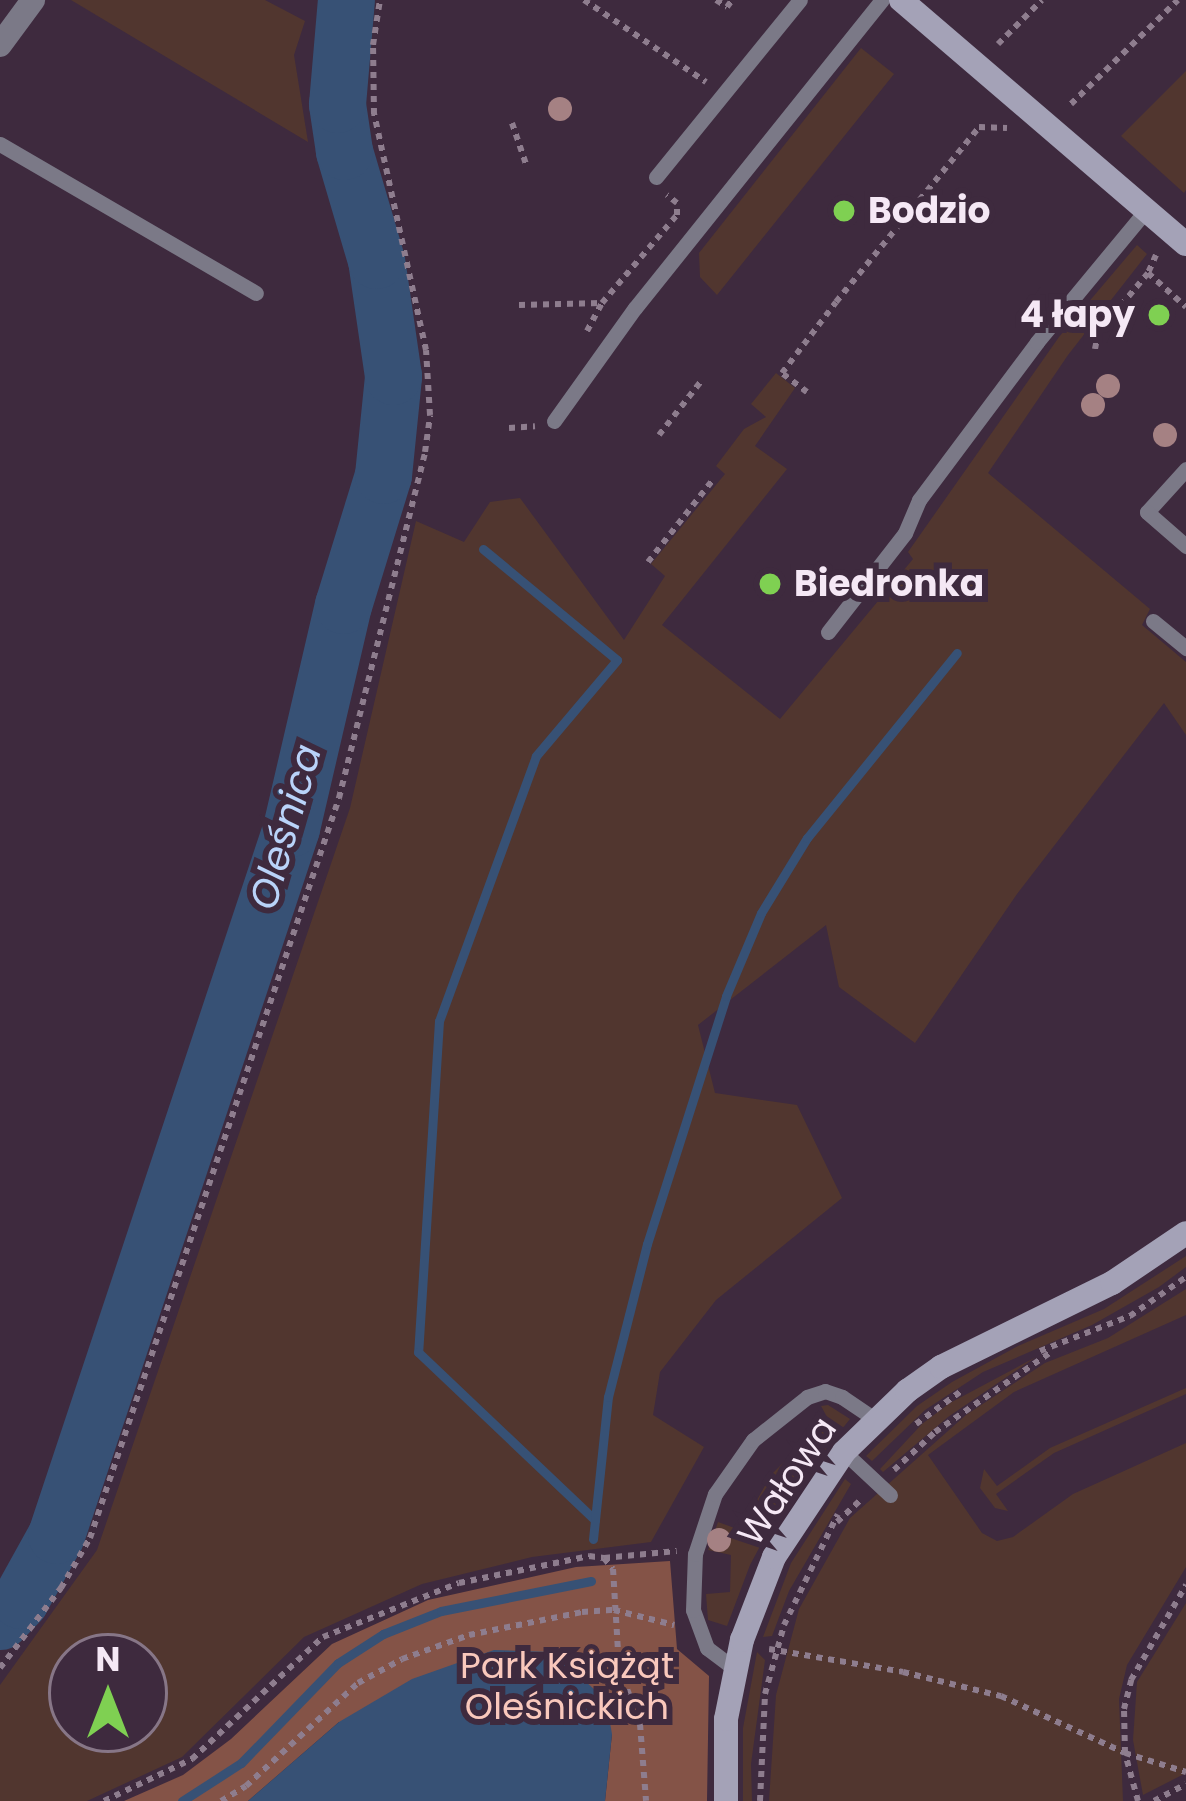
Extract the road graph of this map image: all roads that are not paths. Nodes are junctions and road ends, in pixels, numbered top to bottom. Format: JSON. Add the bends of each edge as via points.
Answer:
{"nodes":[{"id":1,"x":33,"y":0,"type":"edge"},
{"id":2,"x":800,"y":0,"type":"edge"},
{"id":3,"x":882,"y":0,"type":"edge"},
{"id":4,"x":901,"y":0,"type":"edge"},
{"id":5,"x":0,"y":45,"type":"edge"},
{"id":6,"x":0,"y":144,"type":"edge"},
{"id":7,"x":656,"y":176,"type":"dead end"},
{"id":8,"x":1147,"y":209,"type":"junction"},
{"id":9,"x":1186,"y":244,"type":"edge"},
{"id":10,"x":256,"y":293,"type":"dead end"},
{"id":11,"x":554,"y":422,"type":"dead end"},
{"id":12,"x":1186,"y":469,"type":"edge"},
{"id":13,"x":1186,"y":546,"type":"edge"},
{"id":14,"x":1153,"y":621,"type":"dead end"},
{"id":15,"x":828,"y":632,"type":"dead end"},
{"id":16,"x":1186,"y":648,"type":"edge"},
{"id":17,"x":1186,"y":1233,"type":"edge"},
{"id":18,"x":875,"y":1419,"type":"junction"},
{"id":19,"x":844,"y":1452,"type":"junction"},
{"id":20,"x":884,"y":1490,"type":"road end"},
{"id":21,"x":734,"y":1669,"type":"junction"},
{"id":22,"x":726,"y":1801,"type":"edge"}],
"edges":[{"from":1,"to":5,"type":"street"},
{"from":2,"to":7,"type":"lane"},
{"from":3,"to":11,"type":"lane","via":[[635,308]]},
{"from":4,"to":8,"type":"street"},
{"from":6,"to":10,"type":"lane"},
{"from":8,"to":9,"type":"street"},
{"from":8,"to":15,"type":"lane","via":[[1037,342]]},
{"from":12,"to":13,"type":"lane","via":[[1147,512]]},
{"from":14,"to":16,"type":"lane"},
{"from":17,"to":18,"type":"street","name":"Wałowa","via":[[1112,1283],[941,1367]]},
{"from":18,"to":19,"type":"street","name":"Wałowa"},
{"from":18,"to":21,"type":"lane","via":[[825,1391],[779,1415],[715,1494],[695,1554],[694,1610],[719,1662]]},
{"from":19,"to":20,"type":"lane"},
{"from":19,"to":21,"type":"street","name":"Wałowa","via":[[774,1557]]},
{"from":21,"to":22,"type":"street","name":"Wałowa"}]}
